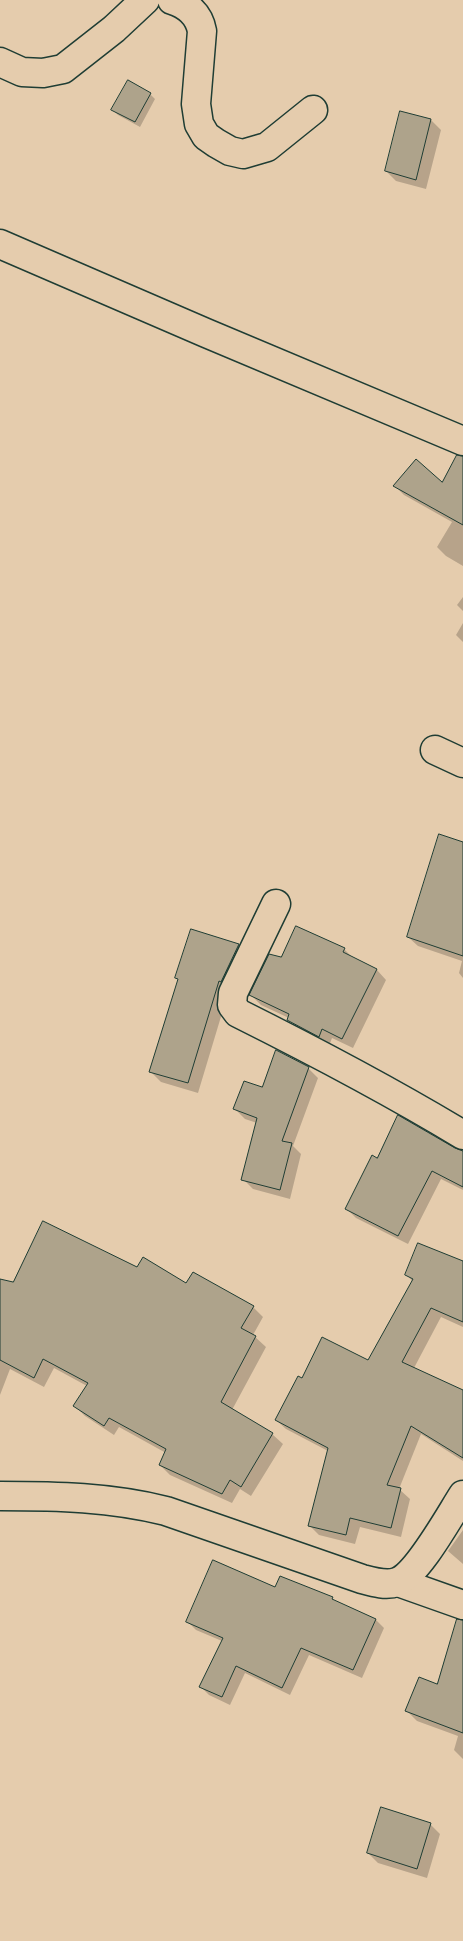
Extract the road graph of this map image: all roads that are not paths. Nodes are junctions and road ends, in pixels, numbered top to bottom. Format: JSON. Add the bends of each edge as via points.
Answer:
{"nodes":[{"id":1,"x":145,"y":0,"type":"edge"},
{"id":2,"x":172,"y":0,"type":"edge"},
{"id":3,"x":0,"y":62,"type":"edge"},
{"id":4,"x":313,"y":110,"type":"dead end"},
{"id":5,"x":0,"y":244,"type":"edge"},
{"id":6,"x":463,"y":440,"type":"edge"},
{"id":7,"x":436,"y":750,"type":"dead end"},
{"id":8,"x":463,"y":763,"type":"edge"},
{"id":9,"x":276,"y":904,"type":"dead end"},
{"id":10,"x":463,"y":1135,"type":"edge"},
{"id":11,"x":463,"y":1495,"type":"edge"},
{"id":12,"x":0,"y":1496,"type":"edge"},
{"id":13,"x":398,"y":1582,"type":"junction"},
{"id":14,"x":463,"y":1605,"type":"edge"}],
"edges":[{"from":1,"to":3,"type":"street","via":[[63,69],[43,73],[22,72]]},
{"from":2,"to":4,"type":"street","via":[[200,20],[202,31],[196,104],[199,124],[206,136],[230,151],[243,154],[267,147]]},
{"from":5,"to":6,"type":"street"},
{"from":7,"to":8,"type":"street"},
{"from":9,"to":10,"type":"street","via":[[233,994],[232,1005],[238,1013],[403,1099]]},
{"from":11,"to":13,"type":"street","via":[[424,1554]]},
{"from":12,"to":13,"type":"street","via":[[60,1496],[140,1504],[362,1579],[383,1584]]},
{"from":13,"to":14,"type":"street"}]}
